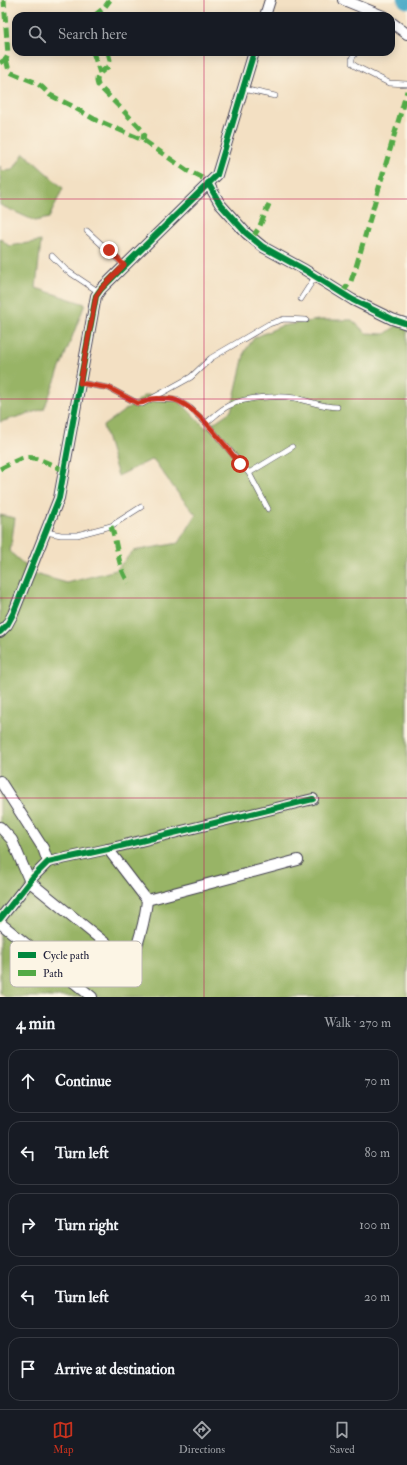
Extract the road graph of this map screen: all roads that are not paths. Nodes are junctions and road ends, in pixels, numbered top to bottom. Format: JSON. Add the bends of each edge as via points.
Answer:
{"nodes":[{"id":1,"x":270,"y":0,"type":"edge"},
{"id":2,"x":344,"y":0,"type":"edge"},
{"id":3,"x":266,"y":12,"type":"edge"},
{"id":4,"x":373,"y":12,"type":"edge"},
{"id":5,"x":395,"y":25,"type":"edge"},
{"id":6,"x":407,"y":34,"type":"edge"},
{"id":7,"x":253,"y":56,"type":"edge"},
{"id":8,"x":353,"y":56,"type":"edge"},
{"id":9,"x":407,"y":84,"type":"edge"},
{"id":10,"x":243,"y":89,"type":"junction"},
{"id":11,"x":275,"y":96,"type":"dead end"},
{"id":12,"x":208,"y":183,"type":"junction"},
{"id":13,"x":87,"y":231,"type":"dead end"},
{"id":14,"x":52,"y":256,"type":"dead end"},
{"id":15,"x":124,"y":265,"type":"junction"},
{"id":16,"x":315,"y":276,"type":"junction"},
{"id":17,"x":99,"y":292,"type":"junction"},
{"id":18,"x":301,"y":299,"type":"dead end"},
{"id":19,"x":306,"y":320,"type":"dead end"},
{"id":20,"x":407,"y":324,"type":"edge"},
{"id":21,"x":80,"y":383,"type":"junction"},
{"id":22,"x":152,"y":399,"type":"junction"},
{"id":23,"x":337,"y":407,"type":"dead end"},
{"id":24,"x":206,"y":423,"type":"junction"},
{"id":25,"x":292,"y":447,"type":"dead end"},
{"id":26,"x":248,"y":473,"type":"junction"},
{"id":27,"x":141,"y":507,"type":"dead end"},
{"id":28,"x":268,"y":509,"type":"dead end"},
{"id":29,"x":46,"y":530,"type":"junction"},
{"id":30,"x":0,"y":632,"type":"edge"},
{"id":31,"x":0,"y":781,"type":"edge"},
{"id":32,"x":313,"y":799,"type":"dead end"},
{"id":33,"x":0,"y":827,"type":"edge"},
{"id":34,"x":108,"y":849,"type":"junction"},
{"id":35,"x":298,"y":860,"type":"dead end"},
{"id":36,"x":48,"y":862,"type":"junction"},
{"id":37,"x":30,"y":882,"type":"junction"},
{"id":38,"x":147,"y":900,"type":"junction"},
{"id":39,"x":0,"y":919,"type":"edge"},
{"id":40,"x":0,"y":923,"type":"edge"},
{"id":41,"x":22,"y":941,"type":"edge"},
{"id":42,"x":103,"y":941,"type":"edge"},
{"id":43,"x":139,"y":941,"type":"edge"},
{"id":44,"x":80,"y":987,"type":"edge"},
{"id":45,"x":92,"y":997,"type":"edge"}],
"edges":[{"from":1,"to":3,"type":"street"},
{"from":2,"to":4,"type":"street"},
{"from":5,"to":6,"type":"street"},
{"from":7,"to":10,"type":"street"},
{"from":8,"to":9,"type":"lane","via":[[352,63],[355,66],[389,83]]},
{"from":10,"to":11,"type":"lane"},
{"from":10,"to":12,"type":"street","via":[[217,175]]},
{"from":12,"to":15,"type":"street"},
{"from":12,"to":16,"type":"street","via":[[220,204],[246,233],[263,247]]},
{"from":13,"to":15,"type":"lane"},
{"from":14,"to":17,"type":"lane","via":[[66,270]]},
{"from":15,"to":17,"type":"street"},
{"from":16,"to":18,"type":"lane"},
{"from":16,"to":20,"type":"street","via":[[353,300]]},
{"from":17,"to":21,"type":"street","via":[[96,296]]},
{"from":19,"to":22,"type":"lane","via":[[284,319],[269,324],[211,358],[196,373]]},
{"from":21,"to":22,"type":"lane","via":[[109,388],[137,403],[142,404]]},
{"from":21,"to":29,"type":"street","via":[[61,491]]},
{"from":22,"to":24,"type":"lane","via":[[177,400]]},
{"from":23,"to":24,"type":"lane","via":[[325,407],[294,398],[262,398],[227,407]]},
{"from":24,"to":26,"type":"lane"},
{"from":25,"to":26,"type":"lane"},
{"from":26,"to":28,"type":"lane"},
{"from":27,"to":29,"type":"lane","via":[[111,526],[76,534],[51,533]]},
{"from":29,"to":30,"type":"street","via":[[13,614]]},
{"from":31,"to":36,"type":"street","via":[[39,842]]},
{"from":32,"to":34,"type":"street"},
{"from":33,"to":37,"type":"street","via":[[12,840]]},
{"from":34,"to":36,"type":"street"},
{"from":34,"to":38,"type":"street"},
{"from":35,"to":38,"type":"street"},
{"from":36,"to":37,"type":"street"},
{"from":37,"to":39,"type":"street"},
{"from":37,"to":42,"type":"street"},
{"from":38,"to":43,"type":"street"},
{"from":40,"to":41,"type":"street"},
{"from":44,"to":45,"type":"street"}]}
